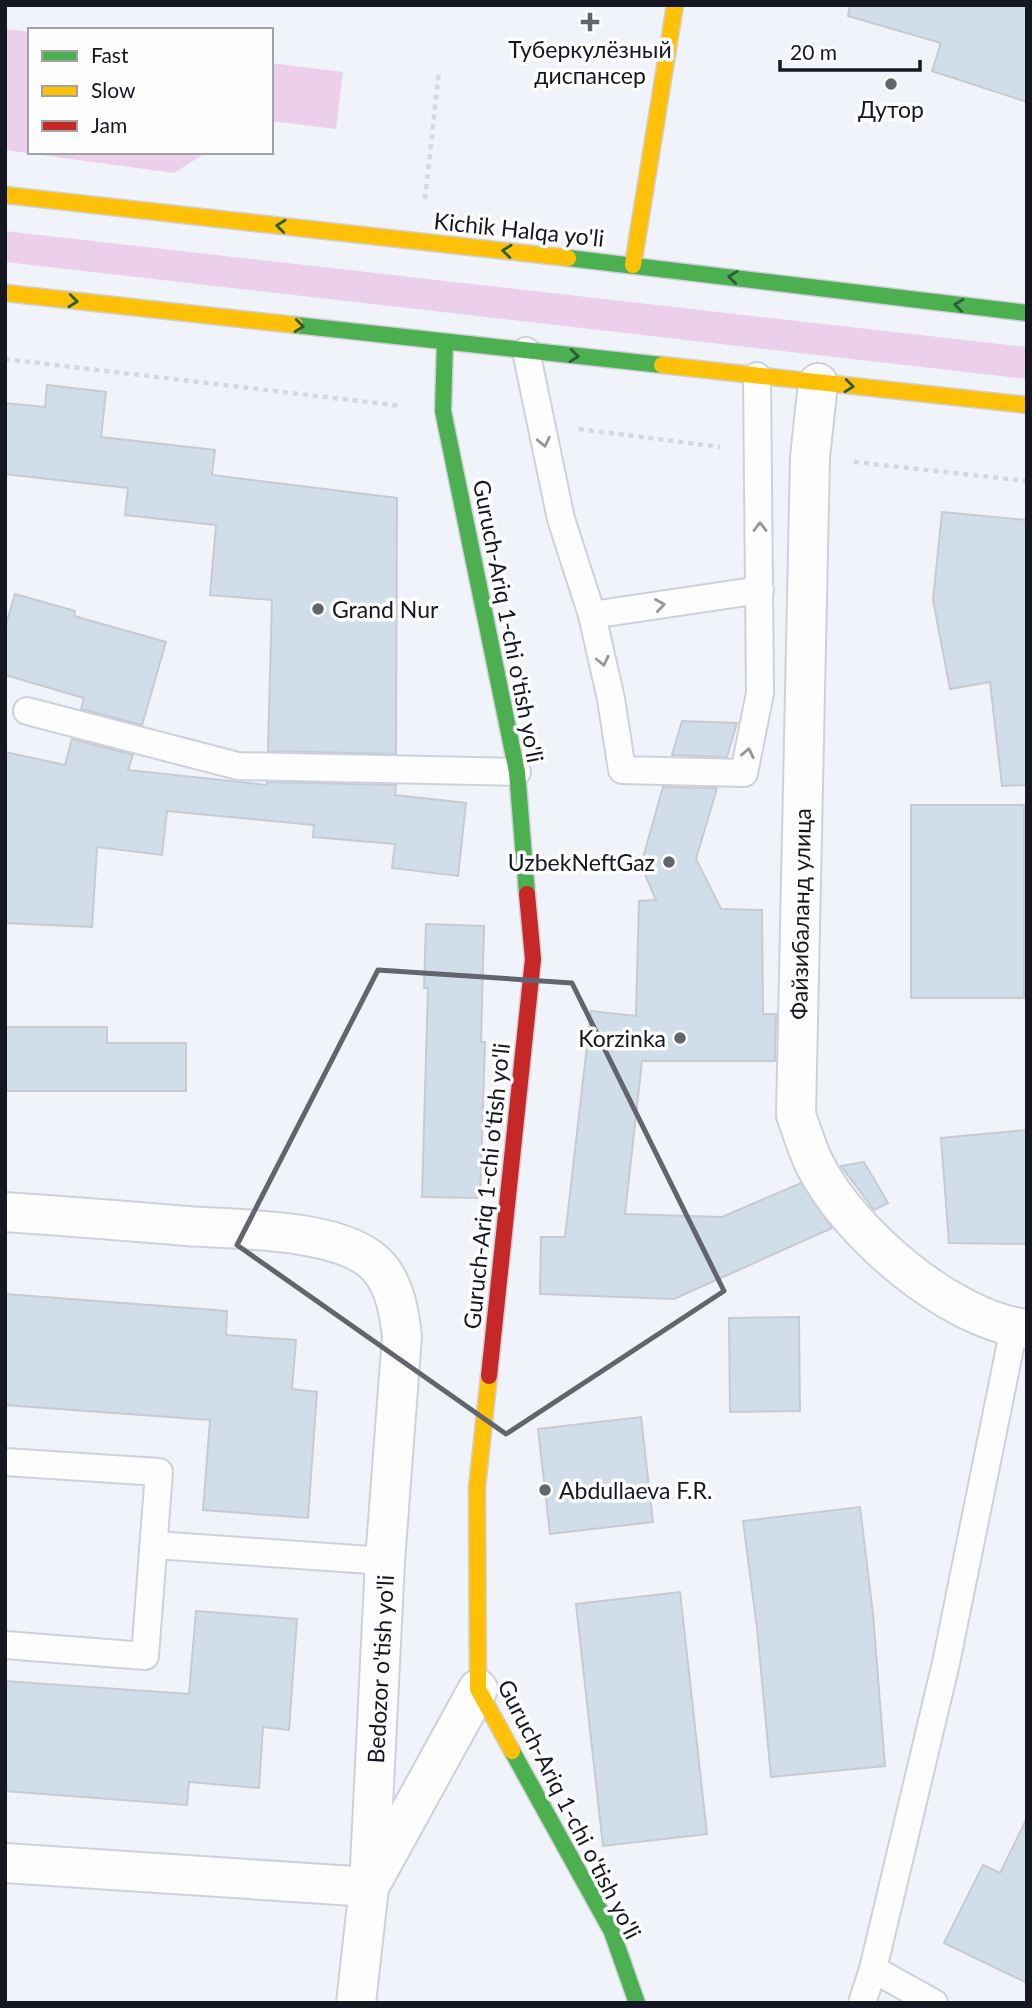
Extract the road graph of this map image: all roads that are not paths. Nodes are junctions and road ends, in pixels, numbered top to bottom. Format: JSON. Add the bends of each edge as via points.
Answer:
{"nodes":[{"id":1,"x":675,"y":5,"type":"edge"},
{"id":2,"x":5,"y":195,"type":"edge"},
{"id":3,"x":633,"y":265,"type":"junction"},
{"id":4,"x":5,"y":293,"type":"edge"},
{"id":5,"x":1027,"y":313,"type":"edge"},
{"id":6,"x":445,"y":342,"type":"junction"},
{"id":7,"x":526,"y":351,"type":"junction"},
{"id":8,"x":757,"y":376,"type":"junction"},
{"id":9,"x":818,"y":383,"type":"junction"},
{"id":10,"x":1027,"y":405,"type":"edge"},
{"id":11,"x":760,"y":590,"type":"junction"},
{"id":12,"x":592,"y":615,"type":"junction"},
{"id":13,"x":27,"y":710,"type":"dead end"},
{"id":14,"x":517,"y":772,"type":"junction"},
{"id":15,"x":5,"y":1212,"type":"edge"},
{"id":16,"x":1020,"y":1329,"type":"edge"},
{"id":17,"x":5,"y":1462,"type":"edge"},
{"id":18,"x":155,"y":1545,"type":"junction"},
{"id":19,"x":385,"y":1561,"type":"junction"},
{"id":20,"x":5,"y":1644,"type":"edge"},
{"id":21,"x":478,"y":1689,"type":"junction"},
{"id":22,"x":5,"y":1863,"type":"edge"},
{"id":23,"x":369,"y":1887,"type":"junction"},
{"id":24,"x":873,"y":1969,"type":"junction"},
{"id":25,"x":356,"y":2003,"type":"edge"},
{"id":26,"x":637,"y":2003,"type":"edge"},
{"id":27,"x":862,"y":2003,"type":"edge"},
{"id":28,"x":934,"y":2003,"type":"edge"}],
"edges":[{"from":1,"to":3,"type":"main road"},
{"from":3,"to":2,"type":"main road","name":"Kichik Halqa yo'li","one_way":true},
{"from":5,"to":3,"type":"main road","name":"Kichik Halqa yo'li","one_way":true},
{"from":4,"to":6,"type":"main road","one_way":true},
{"from":6,"to":7,"type":"main road"},
{"from":6,"to":14,"type":"main road","name":"Guruch-Ariq 1-chi o'tish yo'li","via":[[443,411]]},
{"from":7,"to":8,"type":"main road","one_way":true},
{"from":7,"to":12,"type":"lane","one_way":true,"via":[[561,519]]},
{"from":8,"to":9,"type":"main road"},
{"from":11,"to":8,"type":"lane","one_way":true},
{"from":9,"to":10,"type":"main road","one_way":true},
{"from":9,"to":16,"type":"street","name":"Файзибаланд улица","via":[[810,457],[796,1115],[816,1166],[881,1251],[964,1309]]},
{"from":12,"to":11,"type":"lane","one_way":true},
{"from":12,"to":11,"type":"lane","one_way":true,"via":[[622,770],[744,773],[760,693]]},
{"from":13,"to":14,"type":"lane","via":[[238,766]]},
{"from":14,"to":21,"type":"main road","name":"Guruch-Ariq 1-chi o'tish yo'li","via":[[533,959],[477,1487]]},
{"from":15,"to":19,"type":"street","name":"Bedozor o'tish yo'li","via":[[278,1233],[352,1247],[372,1260],[387,1277],[401,1336]]},
{"from":16,"to":24,"type":"lane"},
{"from":17,"to":18,"type":"lane","via":[[159,1472]]},
{"from":18,"to":19,"type":"lane"},
{"from":18,"to":20,"type":"lane","via":[[145,1656]]},
{"from":19,"to":23,"type":"street","name":"Bedozor o'tish yo'li"},
{"from":21,"to":23,"type":"street"},
{"from":21,"to":26,"type":"main road","name":"Guruch-Ariq 1-chi o'tish yo'li","via":[[612,1932]]},
{"from":22,"to":23,"type":"street"},
{"from":23,"to":25,"type":"street","name":"Bedozor o'tish yo'li"},
{"from":24,"to":27,"type":"lane"},
{"from":24,"to":28,"type":"lane"}]}
